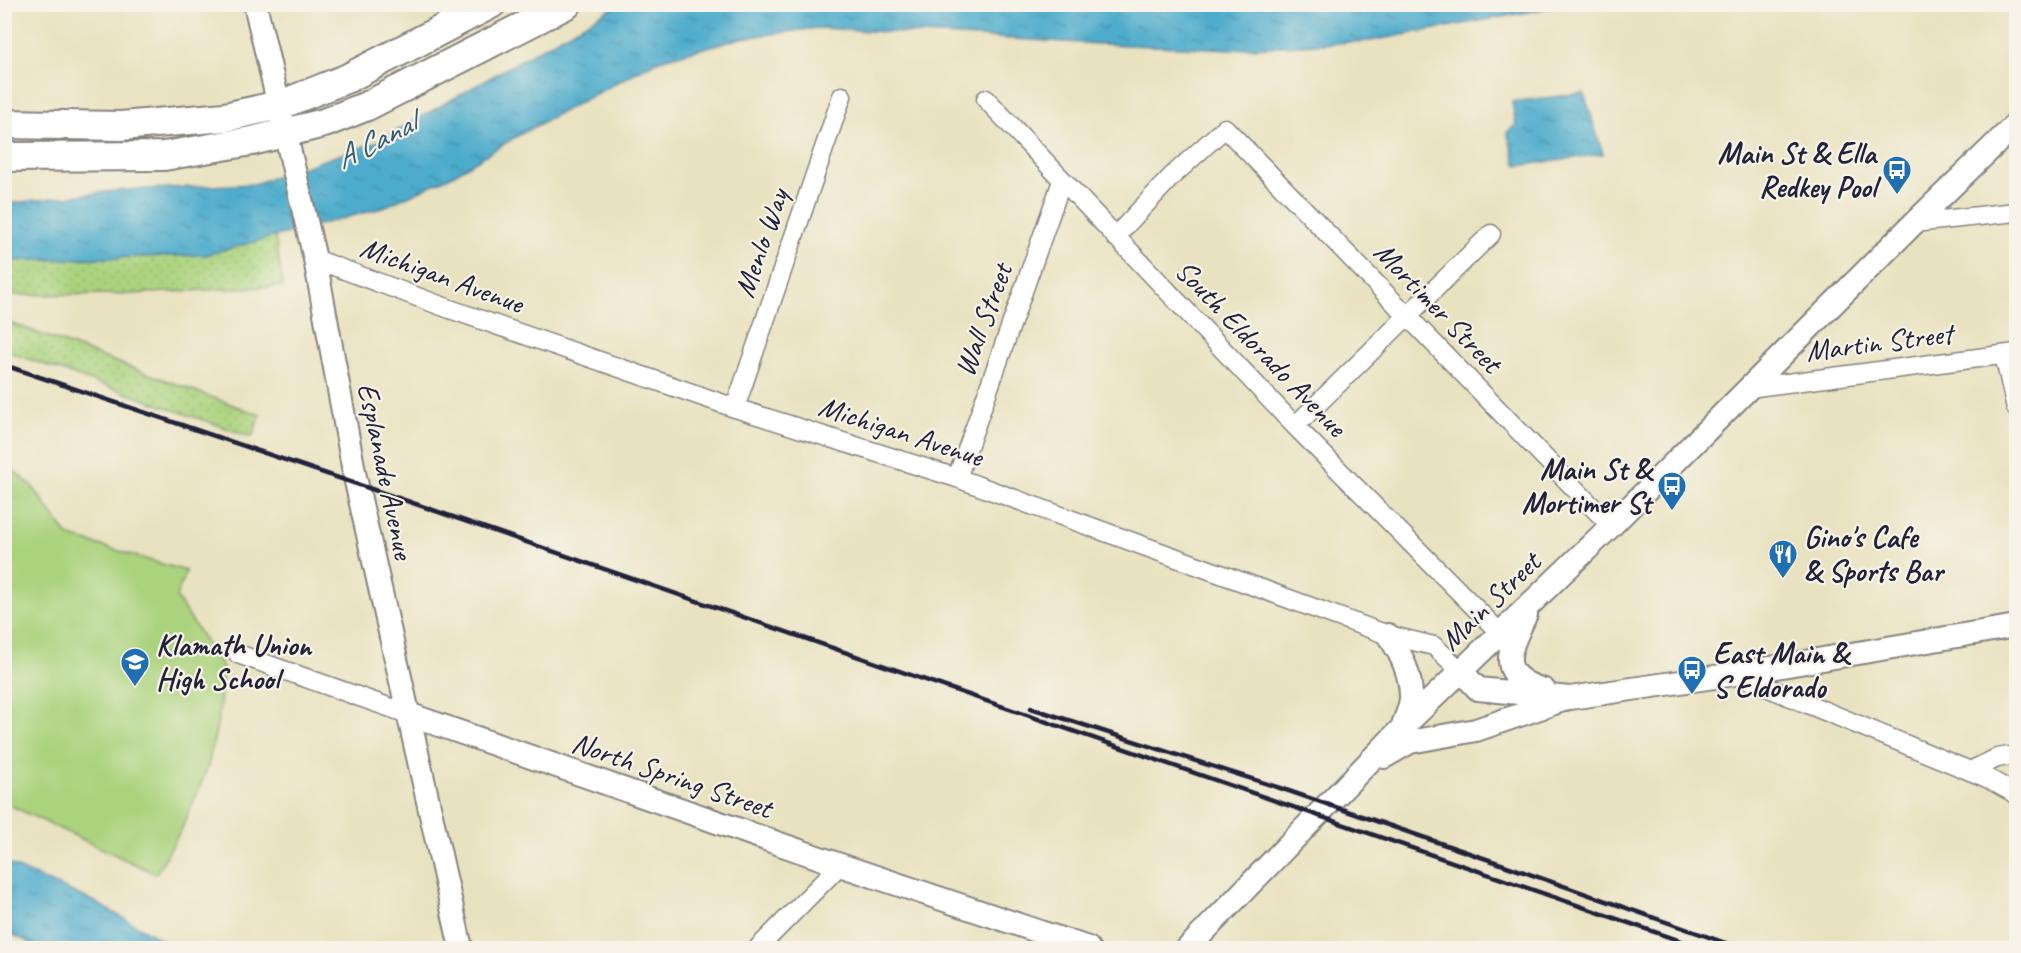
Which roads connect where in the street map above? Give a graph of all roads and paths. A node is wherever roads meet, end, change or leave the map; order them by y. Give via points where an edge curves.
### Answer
1 (255, 4) edge
2 (491, 4) edge
3 (567, 4) edge
4 (842, 96) dead end
5 (986, 99) dead end
6 (280, 105) junction
7 (4, 124) edge
8 (2016, 124) edge
9 (286, 133) junction
10 (4, 157) edge
11 (1062, 181) junction
12 (2016, 212) edge
13 (1914, 223) junction
14 (1491, 234) dead end
15 (1115, 237) junction
16 (315, 259) junction
17 (1408, 317) junction
18 (2010, 354) edge
19 (1749, 388) junction
20 (735, 408) junction
21 (2016, 408) edge
22 (1295, 426) junction
23 (957, 478) junction
24 (1611, 526) junction
25 (1530, 604) junction
26 (2016, 626) edge
27 (1500, 633) junction
28 (1388, 635) junction
29 (238, 654) dead end
30 (1461, 671) junction
31 (1735, 674) junction
32 (1570, 698) junction
33 (408, 714) junction
34 (1402, 728) junction
35 (2016, 755) edge
36 (1361, 769) junction
37 (1970, 771) junction
38 (2016, 794) edge
39 (840, 865) junction
40 (460, 948) edge
41 (758, 948) edge
42 (1088, 948) edge
43 (1188, 948) edge

1 - 6 street, Esplanade Avenue
2 - 6 main road via 348,78
3 - 9 main road via 367,106
4 - 20 street, Menlo Way
5 - 11 street, South Eldorado Avenue
6 - 7 main road via 225,117 121,126
6 - 9 street, Esplanade Avenue
8 - 13 street, Main Street
9 - 10 main road via 164,156
9 - 16 street, Esplanade Avenue
11 - 15 street, South Eldorado Avenue
11 - 23 street, Wall Street
12 - 13 street
13 - 19 street, Main Street
14 - 17 street
15 - 17 street, Mortimer Street via 1172,176 1225,128
15 - 22 street, South Eldorado Avenue
16 - 20 street, Michigan Avenue
16 - 33 street, Esplanade Avenue via 356,477
17 - 22 street
17 - 24 street, Mortimer Street
18 - 19 street, Martin Street
18 - 21 street
19 - 24 street, Main Street
20 - 23 street, Michigan Avenue
22 - 27 street, South Eldorado Avenue
23 - 28 street, Michigan Avenue
24 - 25 street, Main Street
25 - 27 street, Main Street
25 - 32 street via 1509,651 1510,665 1532,686
26 - 31 street
27 - 30 street, Main Street
28 - 30 street, Michigan Avenue via 1434,646
28 - 34 street via 1408,672 1412,699
29 - 33 street, North Spring Street
30 - 32 street via 1478,689
30 - 34 street, Main Street
31 - 32 street
31 - 37 street
32 - 36 street via 1476,730 1410,742
33 - 39 street, North Spring Street
33 - 40 street, Esplanade Avenue
34 - 36 street, Main Street
35 - 37 street via 1997,758
36 - 43 street, Main Street
37 - 38 street
39 - 41 street
39 - 42 street, North Spring Street

